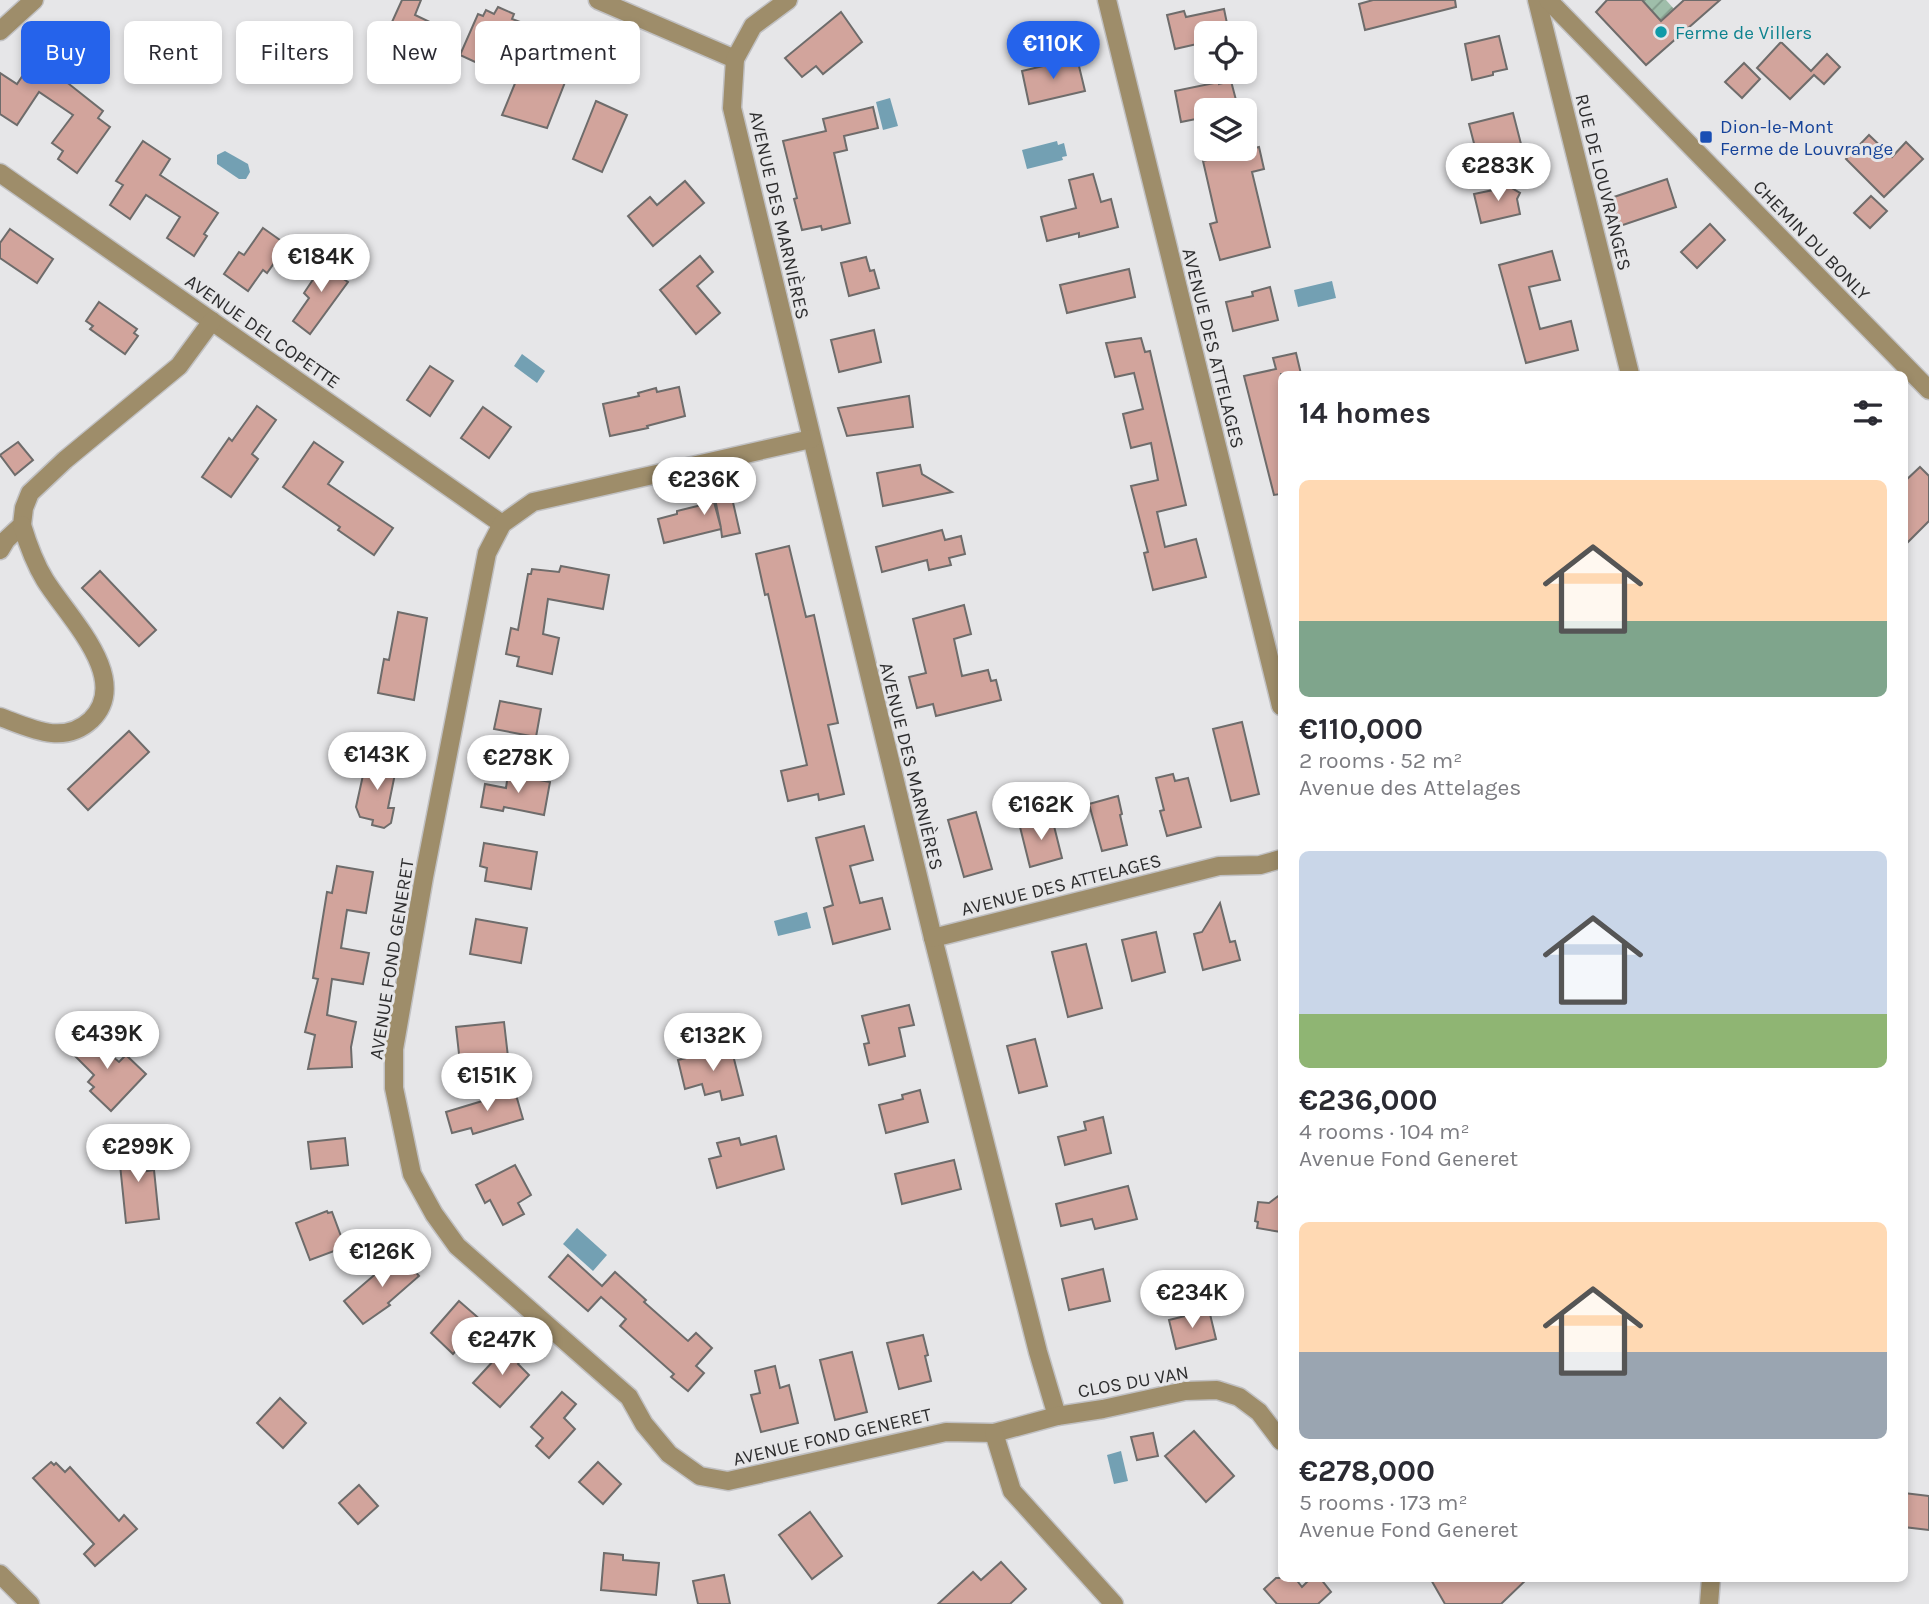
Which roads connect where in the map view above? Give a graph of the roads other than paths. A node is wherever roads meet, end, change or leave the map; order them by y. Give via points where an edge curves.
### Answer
1 (34, 0) edge
2 (598, 0) edge
3 (788, 0) edge
4 (1107, 0) edge
5 (1536, 0) edge
6 (1548, 0) edge
7 (0, 31) edge
8 (735, 59) junction
9 (0, 173) edge
10 (212, 321) junction
11 (1629, 371) edge
12 (1929, 390) edge
13 (811, 439) junction
14 (502, 524) junction
15 (22, 525) junction
16 (0, 550) edge
17 (1278, 694) edge
18 (0, 717) edge
19 (1278, 860) edge
20 (933, 938) junction
21 (1057, 1416) junction
22 (994, 1433) junction
23 (1278, 1437) edge
24 (0, 1574) edge
25 (1711, 1582) edge
26 (30, 1604) edge
27 (1114, 1604) edge
28 (1709, 1604) edge

1 - 7 street
2 - 8 street
3 - 8 street via 753,26
4 - 17 street, AVENUE DES ATTELAGES
5 - 11 street, RUE DE LOUVRANGES
6 - 12 street, CHEMIN DU BONLY
8 - 13 street, AVENUE DES MARNIÈRES via 733,108
9 - 10 street, AVENUE DEL COPETTE
10 - 14 street, AVENUE DEL COPETTE
10 - 15 street via 178,366 30,493
13 - 14 street, AVENUE FOND GENERET via 533,502
13 - 20 street, AVENUE DES MARNIÈRES
14 - 22 street, AVENUE FOND GENERET via 487,553 394,1049 394,1088 412,1174 457,1246 629,1396 643,1424 669,1454 700,1476 727,1481 946,1432
15 - 16 street
15 - 18 street via 36,564 100,663 106,680 104,695 91,719 69,732 46,733
19 - 20 street, AVENUE DES ATTELAGES via 1219,866
20 - 21 street, AVENUE DES MARNIÈRES
21 - 22 street
21 - 23 street, CLOS DU VAN via 1185,1391 1217,1390 1259,1412
22 - 27 street via 1012,1491
24 - 26 street
25 - 28 street

